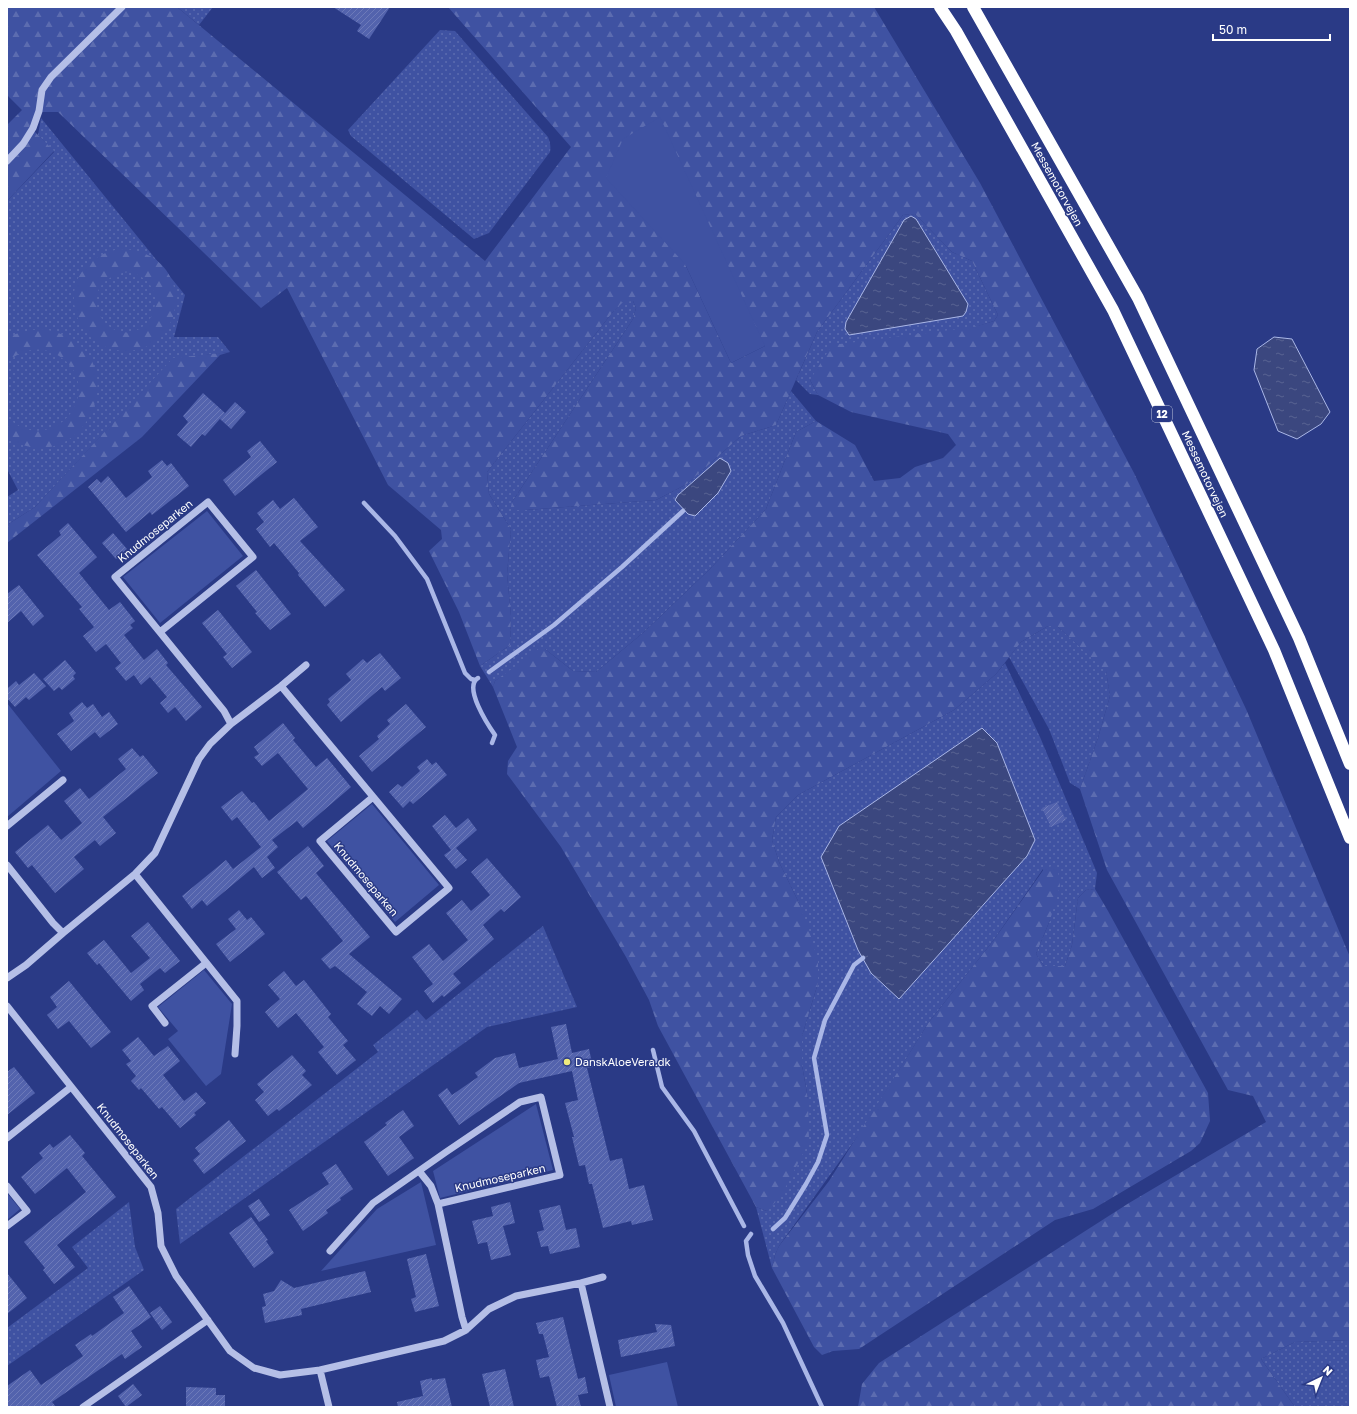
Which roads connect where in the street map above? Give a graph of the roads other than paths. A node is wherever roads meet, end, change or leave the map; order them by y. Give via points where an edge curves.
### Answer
1 (122, 7) edge
2 (940, 7) edge
3 (973, 7) edge
4 (7, 161) edge
5 (160, 632) junction
6 (306, 665) dead end
7 (280, 686) junction
8 (231, 724) junction
9 (1350, 764) edge
10 (63, 780) dead end
11 (373, 797) junction
12 (7, 826) edge
13 (1350, 838) edge
14 (7, 865) edge
15 (135, 874) junction
16 (63, 933) junction
17 (206, 963) junction
18 (7, 978) edge
19 (7, 1006) edge
20 (165, 1023) dead end
21 (235, 1054) dead end
22 (71, 1087) junction
23 (7, 1138) edge
24 (419, 1171) junction
25 (7, 1186) edge
26 (438, 1204) junction
27 (7, 1226) edge
28 (330, 1251) dead end
29 (603, 1277) dead end
30 (581, 1283) junction
31 (208, 1320) junction
32 (466, 1330) junction
33 (320, 1370) junction
34 (84, 1407) edge
35 (329, 1407) edge
36 (610, 1407) edge

1 - 4 street via 51,77 42,90 33,128 23,144
2 - 13 highway, Messemotorvejen / 12 via 1113,310 1274,650
3 - 9 highway, Messemotorvejen / 12 via 1138,298 1299,638
5 - 5 street, Knudmoseparken via 115,576 208,502 253,557
5 - 8 street, Knudmoseparken via 224,711
6 - 7 street
7 - 8 street
7 - 11 street, Knudmoseparken
8 - 15 street via 210,744 199,759 155,853
10 - 12 street
11 - 11 street, Knudmoseparken via 449,888 396,932 320,841
14 - 16 street
15 - 16 street
15 - 17 street
16 - 18 street
17 - 20 street via 152,1006
17 - 21 street via 237,1001
19 - 22 street, Knudmoseparken
22 - 23 street
22 - 31 street, Knudmoseparken via 152,1187 162,1246 176,1276
24 - 26 street via 431,1186
24 - 26 street, Knudmoseparken via 520,1102 542,1097 560,1175
24 - 28 street, Knudmoseparken via 373,1204
25 - 27 street via 27,1211
26 - 32 street
29 - 30 street, Knudmoseparken
30 - 32 street, Knudmoseparken via 516,1296 489,1309
30 - 36 street
31 - 33 street, Knudmoseparken via 230,1351 254,1368 280,1375
31 - 34 street
32 - 33 street, Knudmoseparken via 444,1341
33 - 35 street

